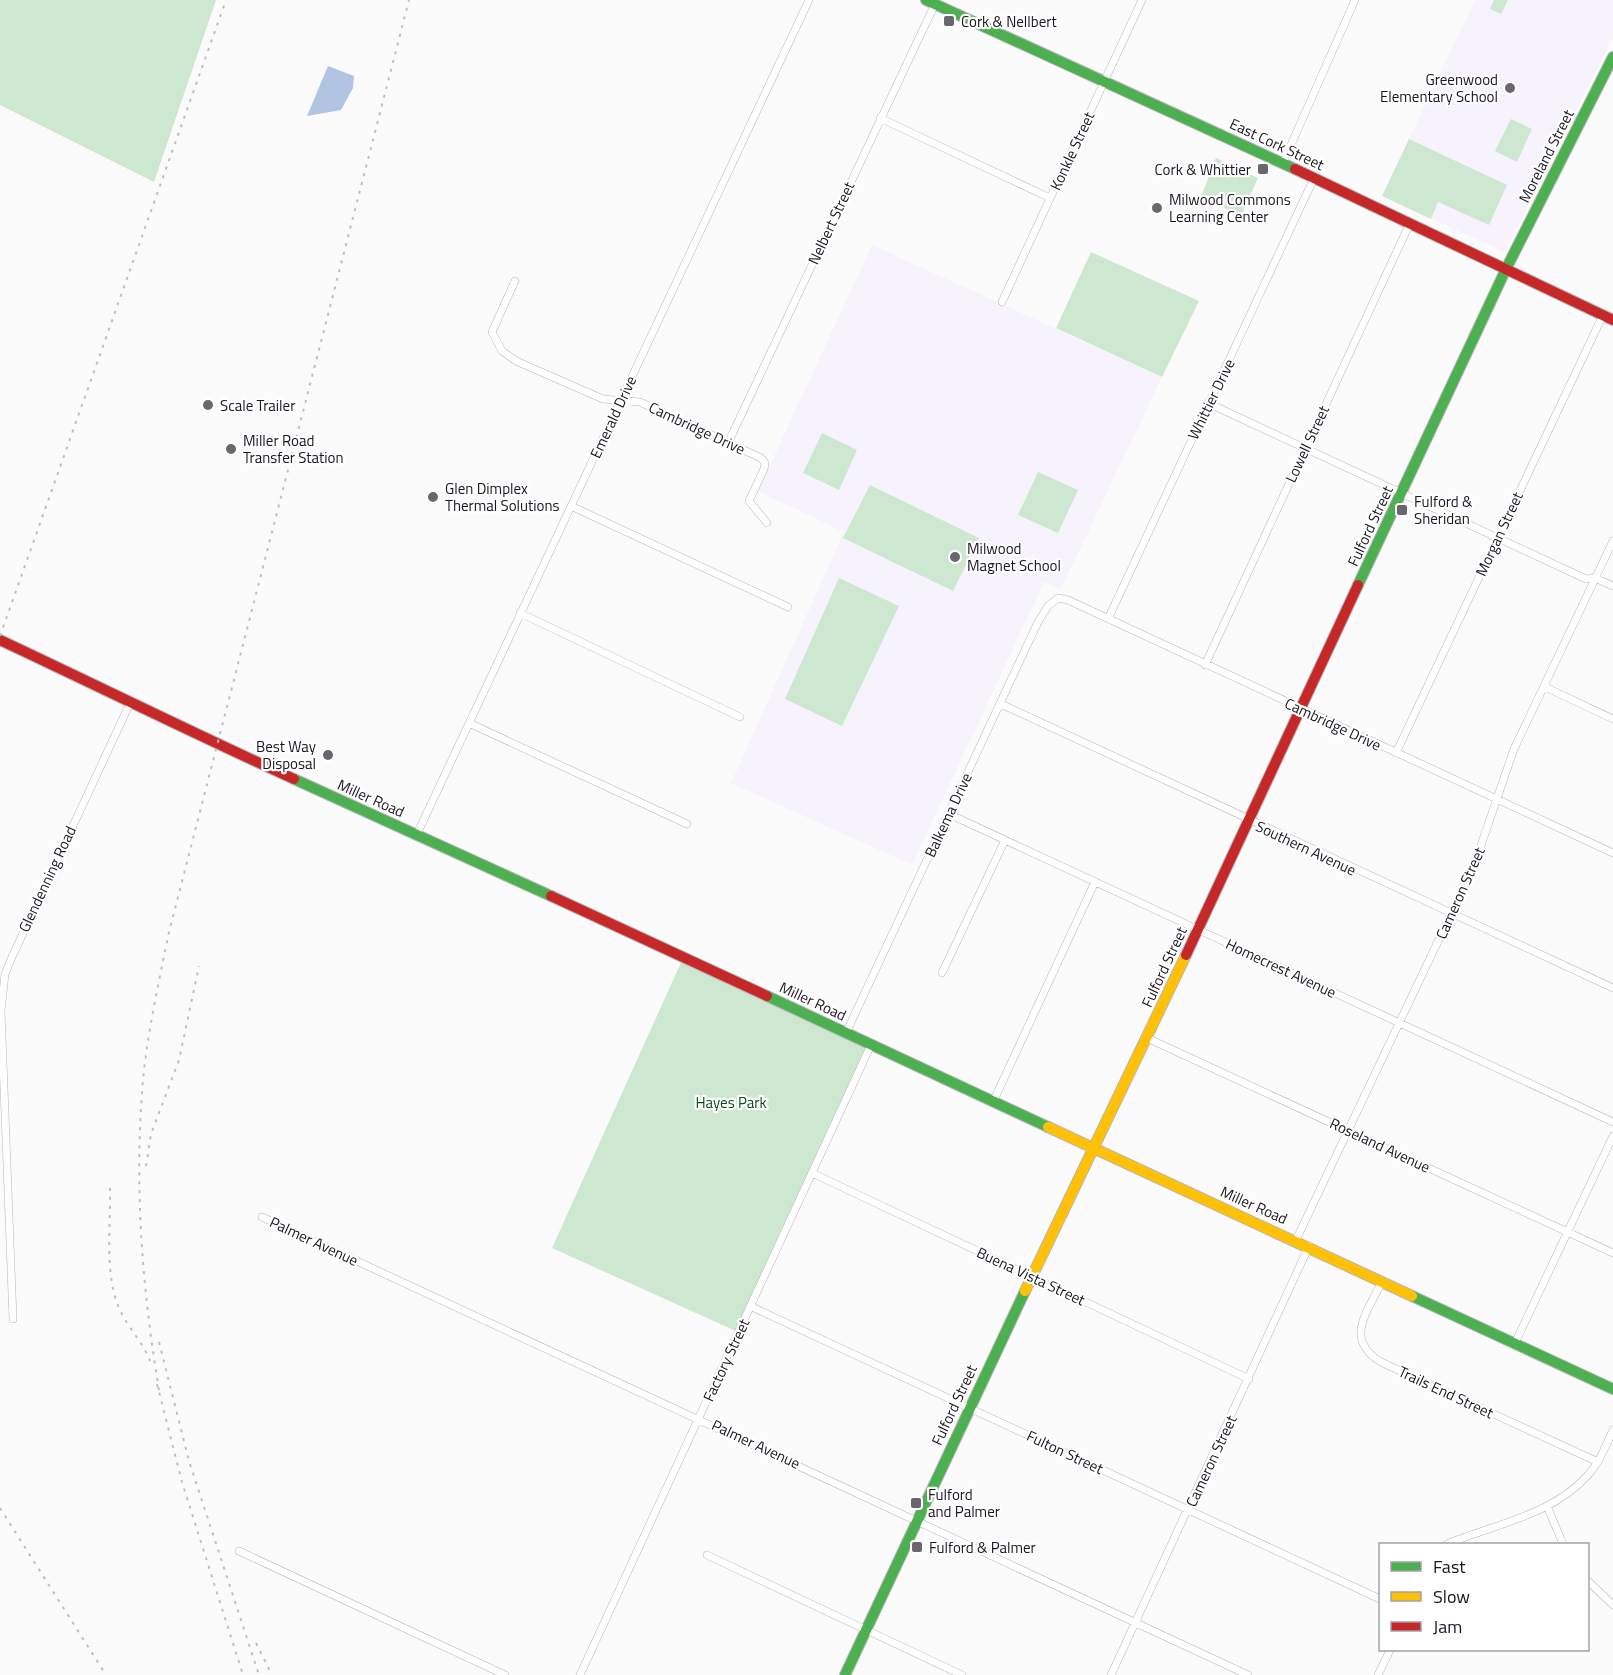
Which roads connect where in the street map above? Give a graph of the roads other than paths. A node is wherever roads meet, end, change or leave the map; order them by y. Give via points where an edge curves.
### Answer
1 (809, 0) edge
2 (1142, 0) edge
3 (1355, 0) edge
4 (931, 2) edge
5 (1613, 57) edge
6 (1105, 81) junction
7 (880, 118) junction
8 (1283, 163) junction
9 (1314, 178) junction
10 (1050, 198) junction
11 (1410, 223) junction
12 (1506, 269) junction
13 (515, 281) dead end
14 (1002, 302) dead end
15 (1608, 317) edge
16 (621, 401) junction
17 (1208, 403) junction
18 (728, 443) junction
19 (1305, 448) junction
20 (1402, 493) junction
21 (571, 506) junction
22 (766, 523) dead end
23 (1498, 538) junction
24 (1613, 541) edge
25 (1595, 578) junction
26 (1613, 586) edge
27 (1053, 600) joint
28 (789, 607) dead end
29 (520, 614) junction
30 (1108, 619) junction
31 (0, 640) edge
32 (1205, 665) junction
33 (1545, 687) junction
34 (131, 701) junction
35 (1001, 704) junction
36 (1300, 710) junction
37 (740, 717) dead end
38 (1613, 719) edge
39 (469, 723) junction
40 (1396, 753) junction
41 (1497, 800) junction
42 (949, 814) junction
43 (1248, 821) junction
44 (687, 824) dead end
45 (417, 834) junction
46 (1005, 840) junction
47 (1613, 853) edge
48 (1095, 882) junction
49 (1451, 914) junction
50 (1198, 929) junction
51 (942, 973) dead end
52 (1613, 988) edge
53 (1400, 1023) junction
54 (846, 1033) junction
55 (1147, 1038) junction
56 (871, 1045) junction
57 (993, 1102) junction
58 (1613, 1122) edge
59 (1349, 1131) junction
60 (1613, 1136) edge
61 (1093, 1148) junction
62 (812, 1173) junction
63 (262, 1217) dead end
64 (1568, 1232) junction
65 (1296, 1240) junction
66 (1309, 1246) junction
67 (1613, 1253) edge
68 (1032, 1276) junction
69 (1382, 1281) junction
70 (750, 1306) junction
71 (13, 1319) dead end
72 (1515, 1343) junction
73 (1249, 1379) junction
74 (1613, 1389) edge
75 (969, 1407) junction
76 (699, 1419) junction
77 (1613, 1430) edge
78 (1598, 1462) junction
79 (1547, 1506) junction
80 (1188, 1509) junction
81 (918, 1520) junction
82 (1452, 1543) edge
83 (1562, 1543) edge
84 (239, 1551) dead end
85 (707, 1556) dead end
86 (1591, 1590) edge
87 (1379, 1599) edge
88 (1613, 1605) edge
89 (1136, 1623) junction
90 (867, 1630) junction
91 (1390, 1651) edge
92 (505, 1675) edge
93 (580, 1675) edge
94 (845, 1675) edge
95 (962, 1675) edge
96 (1111, 1675) edge
97 (1248, 1675) edge
98 (1378, 1675) edge

1 - 16 street, Emerald Drive
2 - 6 street, Konkle Street
3 - 8 street
4 - 6 street, East Cork Street
4 - 7 street, Nelbert Street
5 - 12 street, Moreland Street
6 - 8 street, East Cork Street
6 - 10 street, Konkle Street
7 - 10 street
7 - 18 street, Nelbert Street
8 - 9 street, East Cork Street
9 - 11 street, East Cork Street
9 - 17 street, Whittier Drive
10 - 14 street, Konkle Street
11 - 12 street, East Cork Street
11 - 19 street, Lowell Street
12 - 15 street, East Cork Street
12 - 20 street, Fulford Street
13 - 16 street, Cambridge Drive via 494,326 493,336 498,345 516,361 603,399
15 - 23 street, Morgan Street
16 - 18 street, Cambridge Drive via 640,402
16 - 21 street, Emerald Drive
17 - 19 street
17 - 30 street, Whittier Drive
18 - 22 street, Cambridge Drive via 764,461 749,501
19 - 20 street
19 - 32 street, Lowell Street
20 - 23 street
20 - 36 street, Fulford Street
21 - 28 street
21 - 29 street, Emerald Drive
23 - 25 street via 1586,579
23 - 40 street, Morgan Street
24 - 25 street, Cameron Street
25 - 26 street
25 - 33 street, Cameron Street
27 - 30 street, Cambridge Drive via 1068,600
27 - 35 street, Balkema Drive via 1038,622
29 - 37 street
29 - 39 street, Emerald Drive
30 - 32 street, Cambridge Drive
31 - 34 street, Miller Road
32 - 36 street, Cambridge Drive
33 - 38 street
33 - 41 street, Cameron Street via 1514,749
34 - 45 street, Miller Road via 199,736
34 - 71 street, Glendenning Road via 5,974 2,1011
35 - 42 street, Balkema Drive
35 - 43 street, Southern Avenue
36 - 40 street, Cambridge Drive
36 - 43 street, Fulford Street
39 - 44 street
39 - 45 street, Emerald Drive
40 - 41 street, Cambridge Drive
41 - 47 street, Cambridge Drive
41 - 49 street, Cameron Street
42 - 46 street, Homecrest Avenue
42 - 54 street, Balkema Drive
43 - 49 street, Southern Avenue
43 - 50 street, Fulford Street
45 - 54 street, Miller Road
46 - 48 street, Homecrest Avenue
46 - 51 street
48 - 50 street, Homecrest Avenue
48 - 57 street
49 - 52 street, Southern Avenue
49 - 53 street, Cameron Street
50 - 53 street, Homecrest Avenue
50 - 55 street, Fulford Street
53 - 58 street, Homecrest Avenue
53 - 59 street, Cameron Street
54 - 56 street, Miller Road
55 - 59 street, Roseland Avenue
55 - 61 street, Fulford Street
56 - 57 street, Miller Road
56 - 62 street, Factory Street
57 - 61 street, Miller Road
59 - 64 street, Roseland Avenue
59 - 65 street, Cameron Street
60 - 64 street
61 - 65 street, Miller Road
61 - 68 street, Fulford Street
62 - 68 street, Buena Vista Street
62 - 70 street, Factory Street
63 - 76 street, Palmer Avenue
64 - 67 street, Roseland Avenue
64 - 72 street
65 - 66 street, Miller Road
66 - 69 street, Miller Road
66 - 73 street, Cameron Street
68 - 73 street, Buena Vista Street
68 - 75 street, Fulford Street
69 - 72 street, Miller Road
69 - 78 street, Trails End Street via 1362,1326 1360,1340 1366,1352
70 - 75 street, Fulton Street
70 - 76 street, Factory Street
72 - 74 street, Miller Road
73 - 80 street, Cameron Street
75 - 80 street, Fulton Street
75 - 81 street, Fulford Street
76 - 81 street, Palmer Avenue
76 - 93 street, Factory Street
77 - 78 street
78 - 79 street via 1570,1492
79 - 82 street
79 - 83 street
80 - 87 street, Fulton Street
80 - 89 street, Cameron Street
81 - 89 street, Palmer Avenue
81 - 90 street, Fulford Street
84 - 92 street
85 - 90 street
86 - 88 street
89 - 96 street, Cameron Street
89 - 97 street, Palmer Avenue
90 - 94 street, Fulford Street
90 - 95 street
91 - 98 street

